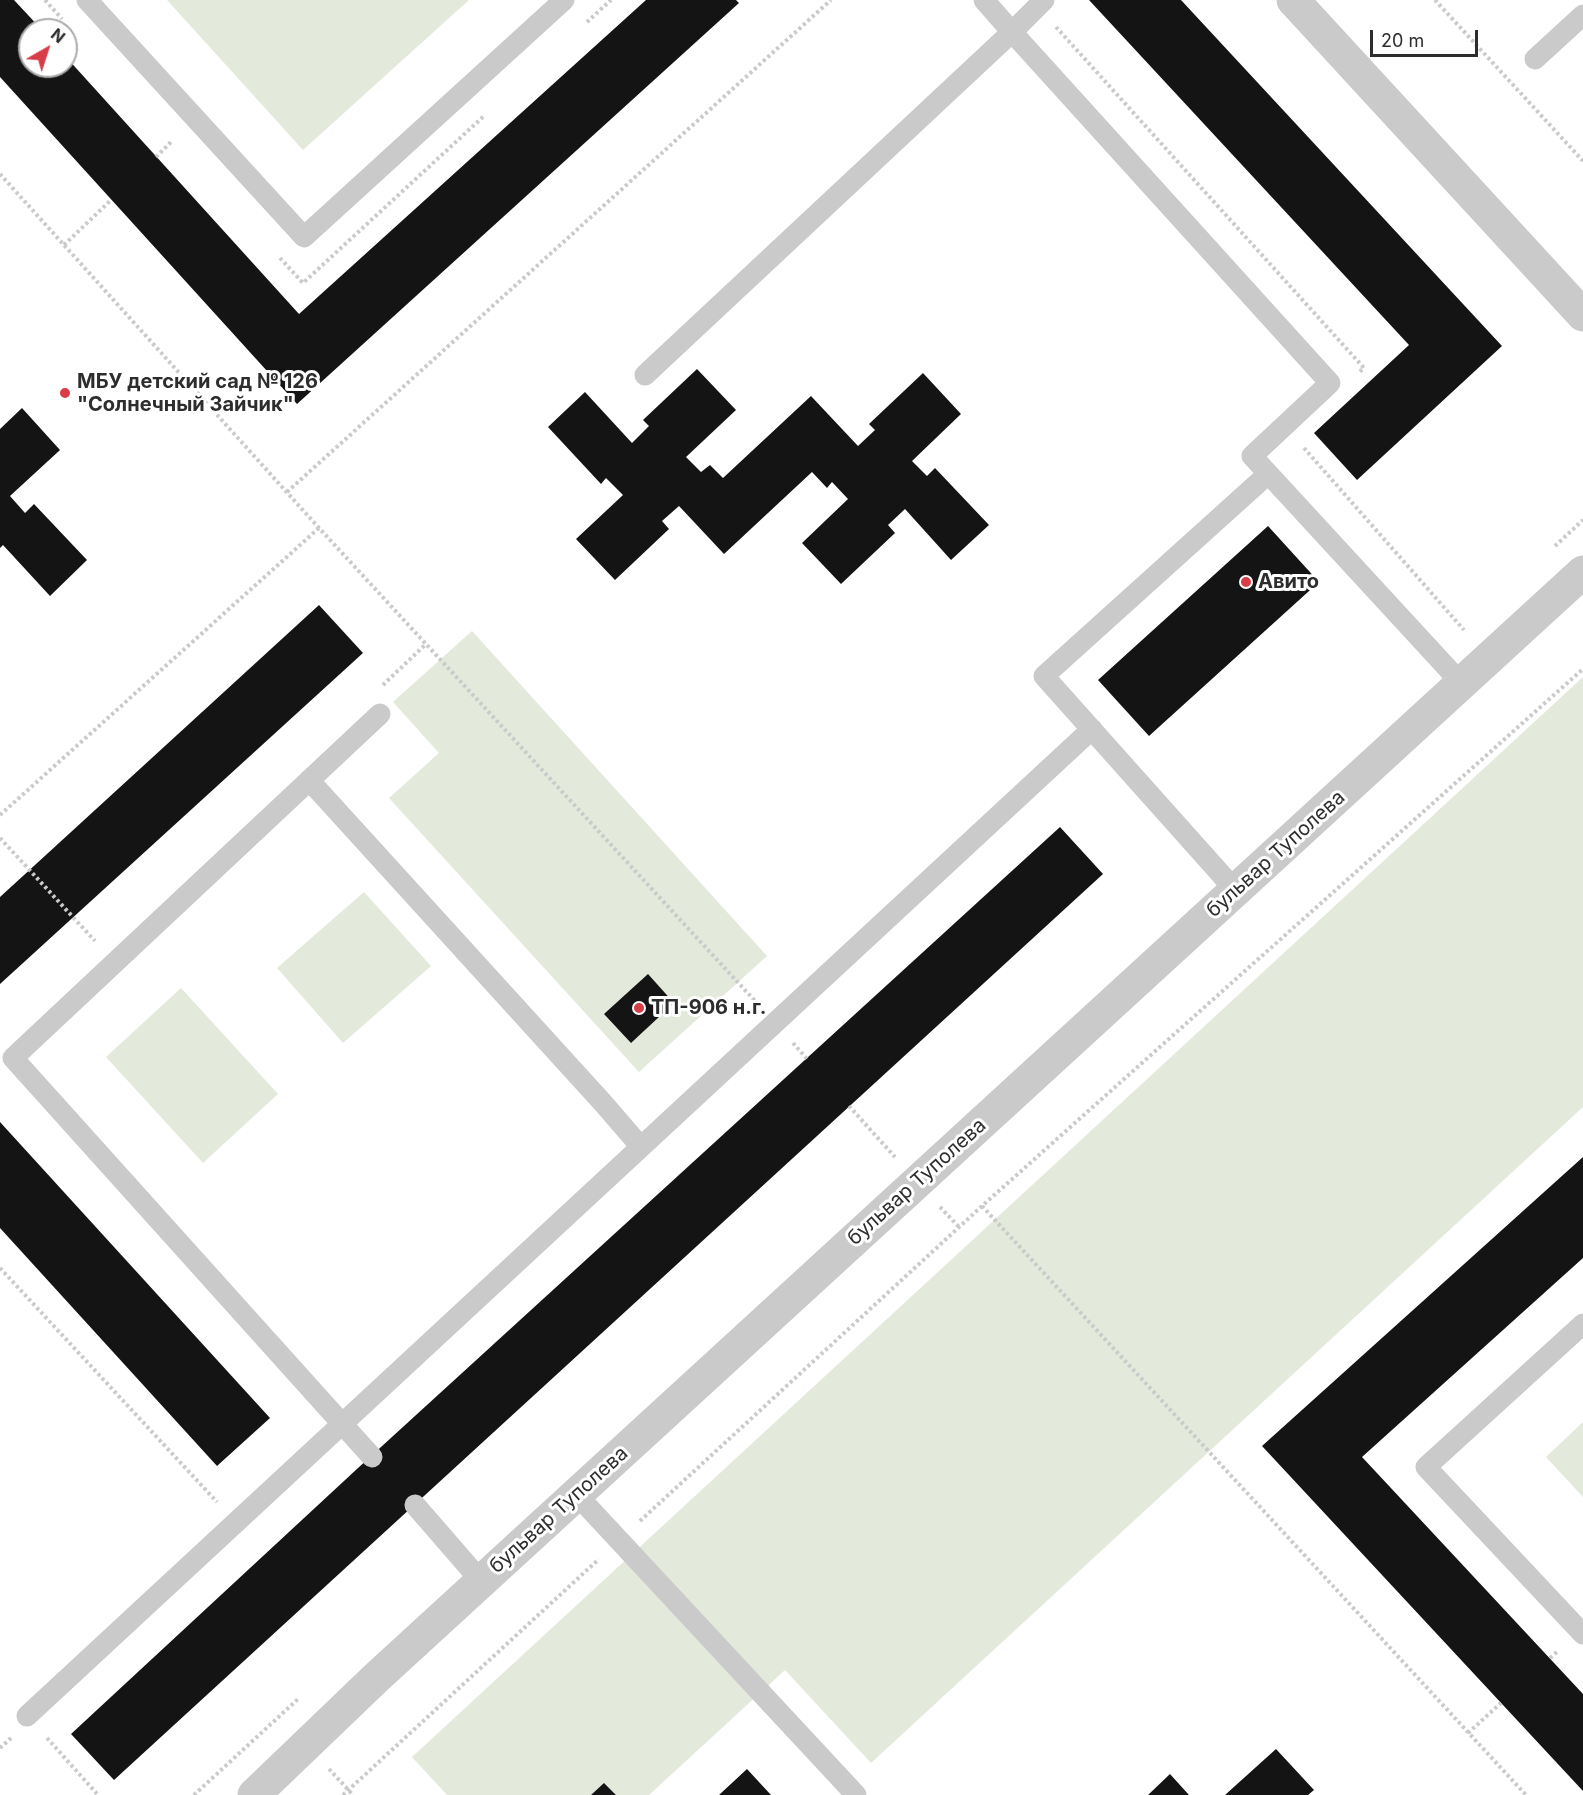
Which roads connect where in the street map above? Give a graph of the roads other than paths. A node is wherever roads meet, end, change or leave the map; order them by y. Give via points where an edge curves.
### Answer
1 (87, 0) edge
2 (564, 0) edge
3 (984, 0) edge
4 (1044, 0) edge
5 (1293, 0) edge
6 (1583, 15) edge
7 (1012, 32) junction
8 (1535, 59) dead end
9 (1583, 315) edge
10 (645, 375) dead end
11 (1268, 474) junction
12 (1583, 572) edge
13 (1462, 684) junction
14 (380, 714) dead end
15 (1092, 729) junction
16 (309, 780) junction
17 (1236, 891) junction
18 (641, 1147) junction
19 (1583, 1324) edge
20 (341, 1425) junction
21 (372, 1457) dead end
22 (576, 1494) junction
23 (416, 1505) dead end
24 (482, 1581) junction
25 (1583, 1634) edge
26 (27, 1716) dead end
27 (254, 1795) edge
28 (856, 1795) edge

1 - 2 lane via 304,237
3 - 7 lane
4 - 7 lane
5 - 9 street
6 - 8 lane
7 - 10 lane
7 - 11 lane via 1330,383 1252,456
11 - 13 lane
11 - 15 lane via 1044,676
12 - 13 street, бульвар Туполева
13 - 17 street, бульвар Туполева
14 - 16 lane
15 - 17 lane
15 - 18 lane
16 - 18 lane
16 - 20 lane via 13,1058
17 - 22 street, бульвар Туполева
18 - 20 lane
19 - 25 lane via 1426,1467
20 - 21 lane
20 - 26 lane
22 - 24 street, бульвар Туполева
22 - 28 lane
23 - 24 lane
24 - 27 street, бульвар Туполева

